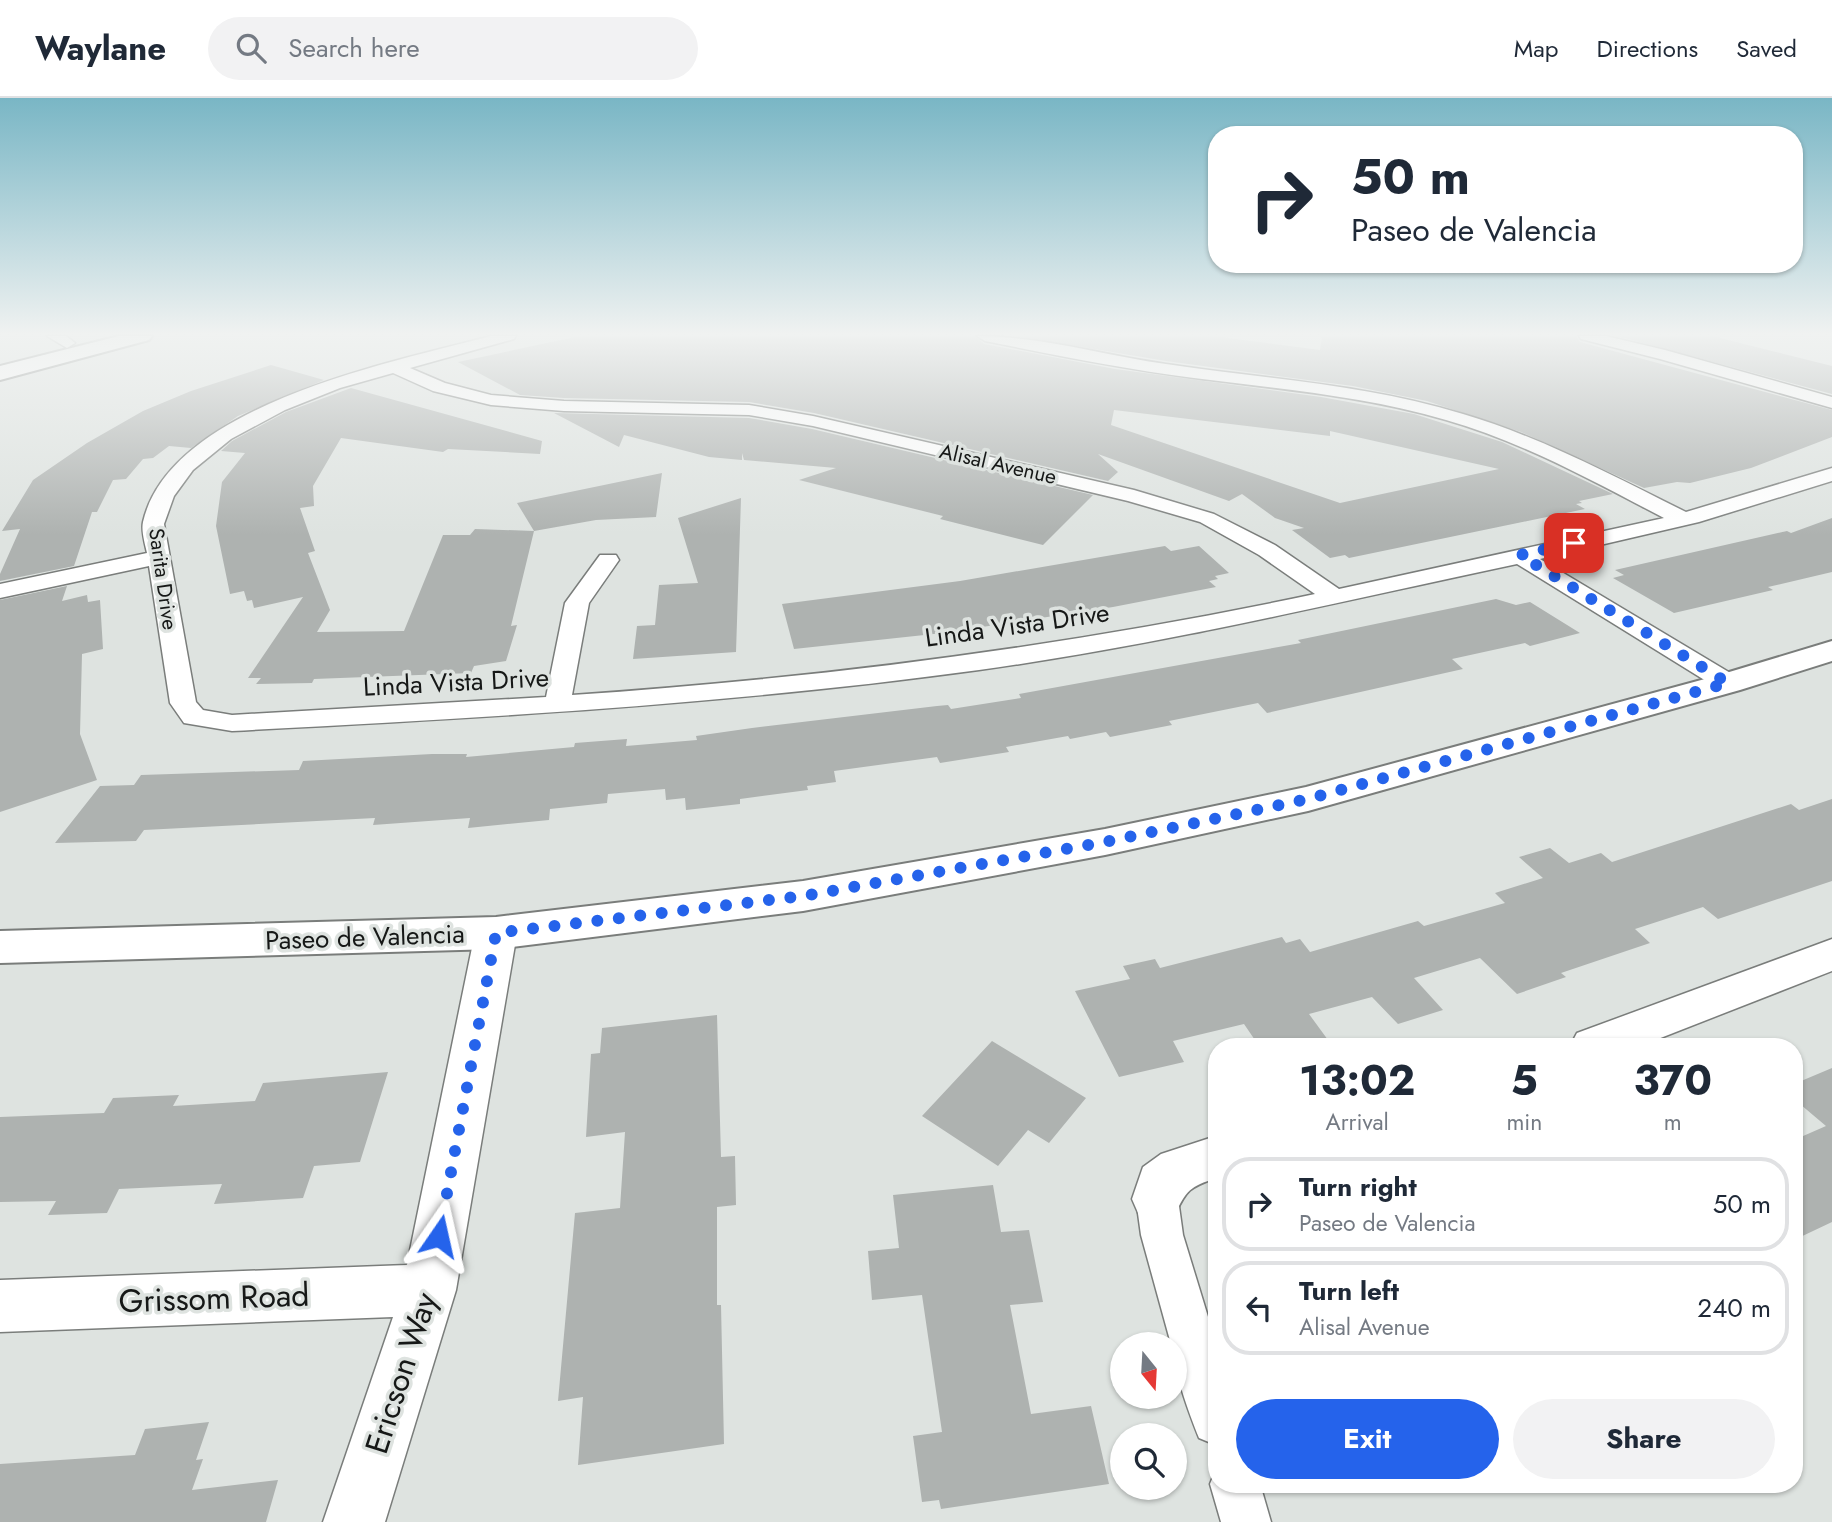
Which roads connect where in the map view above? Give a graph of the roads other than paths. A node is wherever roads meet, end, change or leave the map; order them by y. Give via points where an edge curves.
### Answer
1 (287, 402) edge
2 (521, 402) edge
3 (1398, 402) edge
4 (1832, 474) edge
5 (1683, 519) junction
6 (1520, 555) junction
7 (157, 558) junction
8 (608, 560) dead end
9 (0, 591) edge
10 (1335, 597) junction
11 (1832, 651) edge
12 (1728, 683) junction
13 (557, 706) junction
14 (194, 717) joint
15 (496, 933) junction
16 (0, 947) edge
17 (1832, 954) edge
18 (1614, 1038) edge
19 (1208, 1160) edge
20 (1157, 1199) joint
21 (429, 1290) junction
22 (0, 1306) edge
23 (1208, 1393) edge
24 (1238, 1493) edge
25 (354, 1522) edge
26 (1246, 1522) edge

1 - 7 street, Sarita Drive via 224,435 186,466 164,495 153,524
2 - 10 street, Alisal Avenue via 749,410 1134,496 1207,518 1267,550
3 - 5 street via 1512,436
4 - 5 street, Linda Vista Drive
5 - 6 street, Linda Vista Drive
6 - 10 street, Linda Vista Drive
6 - 12 street
7 - 9 street
7 - 14 street, Sarita Drive via 183,703
8 - 13 street via 577,603
10 - 13 street, Linda Vista Drive via 1164,633 980,662
11 - 12 main road, Paseo de Valencia
12 - 15 main road, Paseo de Valencia via 1308,799 1105,842 803,896
13 - 14 street, Linda Vista Drive via 232,723
15 - 16 main road, Paseo de Valencia
15 - 21 street, Ericson Way
17 - 18 street
19 - 20 street via 1179,1169 1161,1183
20 - 23 street via 1162,1235
21 - 22 street, Grissom Road
21 - 25 street, Ericson Way
24 - 26 street

